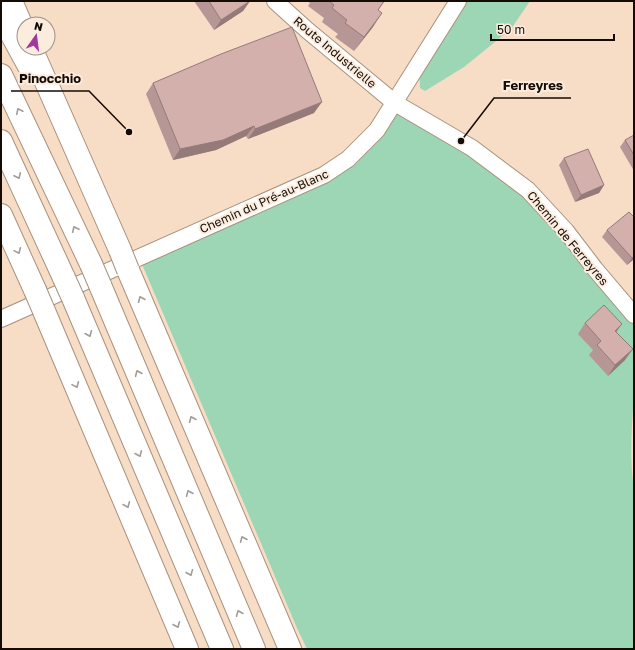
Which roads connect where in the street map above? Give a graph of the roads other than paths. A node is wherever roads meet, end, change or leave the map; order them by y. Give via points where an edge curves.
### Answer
1 (11, 1) edge
2 (275, 1) edge
3 (454, 2) edge
4 (1, 15) edge
5 (17, 16) edge
6 (34, 56) edge
7 (1, 75) edge
8 (395, 103) junction
9 (1, 141) edge
10 (79, 159) junction
11 (1, 215) edge
12 (634, 315) edge
13 (1, 319) edge
14 (187, 649) edge
15 (222, 649) edge
16 (254, 649) edge
17 (290, 649) edge

1 - 5 highway
2 - 8 street, Route Industrielle
3 - 8 street, Chemin du Pré-au-Blanc
4 - 10 highway
6 - 10 highway
16 -> 7 highway, bridge via 91,264
8 - 12 street, Chemin de Ferreyres via 472,148 528,190 566,231
8 - 13 street, Chemin du Pré-au-Blanc via 377,130 348,159 324,176
9 -> 15 highway, bridge via 73,298
17 -> 10 highway, bridge
11 -> 14 highway, bridge

